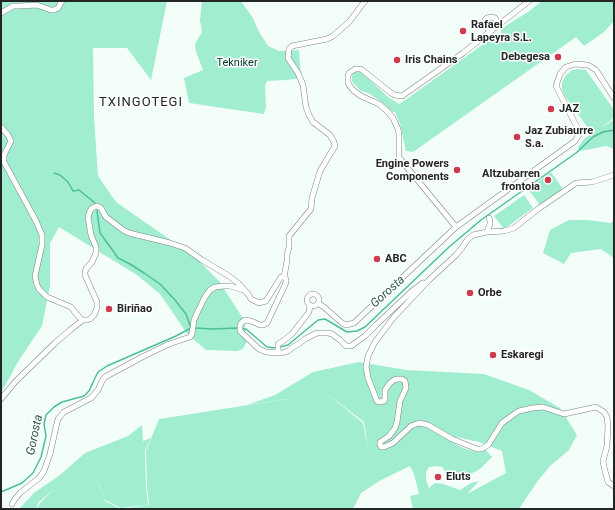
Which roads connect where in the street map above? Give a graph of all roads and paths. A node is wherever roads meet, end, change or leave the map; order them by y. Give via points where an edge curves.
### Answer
1 (42, 1) edge
2 (62, 1) edge
3 (365, 1) edge
4 (529, 1) edge
5 (37, 5) junction
6 (1, 13) edge
7 (497, 27) junction
8 (490, 32) junction
9 (614, 98) edge
10 (1, 127) edge
11 (614, 175) edge
12 (489, 218) dead end
13 (456, 227) junction
14 (487, 232) junction
15 (284, 277) junction
16 (429, 280) junction
17 (244, 290) junction
18 (318, 303) junction
19 (310, 305) junction
20 (83, 320) junction
21 (278, 350) junction
22 (1, 399) edge
23 (614, 486) edge
24 (12, 504) dead end

1 - 5 street
2 - 5 street via 54,10
3 - 15 street via 349,22 333,36 288,49 288,58 303,85 309,115 313,122 330,135 335,146 320,172 311,209 289,236 290,246
4 - 7 street
5 - 6 street via 13,6
7 - 8 street
7 - 8 street via 494,18 487,18 484,24
8 - 13 street via 402,96 391,93 362,69 355,69 349,73 348,78 349,86 354,91 390,114 399,134 399,157
9 - 13 street via 596,70 588,65 575,64 566,67 560,74 556,86 580,133 575,141
10 - 20 street via 11,141 4,155 4,162 42,235 35,276 37,285 47,297 71,307
11 - 14 street via 592,182 576,183 514,228
12 - 14 street
13 - 18 street via 354,323 342,323
14 - 16 street via 473,235
15 - 17 street via 279,279 263,302 251,299
15 - 21 street via 286,282 267,323 260,325 246,320 241,323 240,328 259,349 266,352
16 - 21 street via 412,291 351,346 346,346 332,334 317,333 305,338 288,351 282,353
16 - 23 street via 394,318 375,342 368,356 368,378 377,401 384,401 386,390 394,380 405,381 406,388 400,401 395,428 380,442 381,446 394,443 411,426 419,423 481,449 488,445 502,423 520,411 543,407 564,414 596,407 607,417 607,446 603,461 608,482
17 - 20 street via 229,276 185,248 123,230 97,206 92,208 88,217 96,253 85,275 98,308 90,319
17 - 24 street via 230,286 210,290 194,320 190,337 163,347 105,377 92,398 64,412 58,419 44,471
18 - 19 street
18 - 19 street via 318,296 310,294 306,300
19 - 21 street via 309,312 292,334 278,344
20 - 22 street via 55,343

